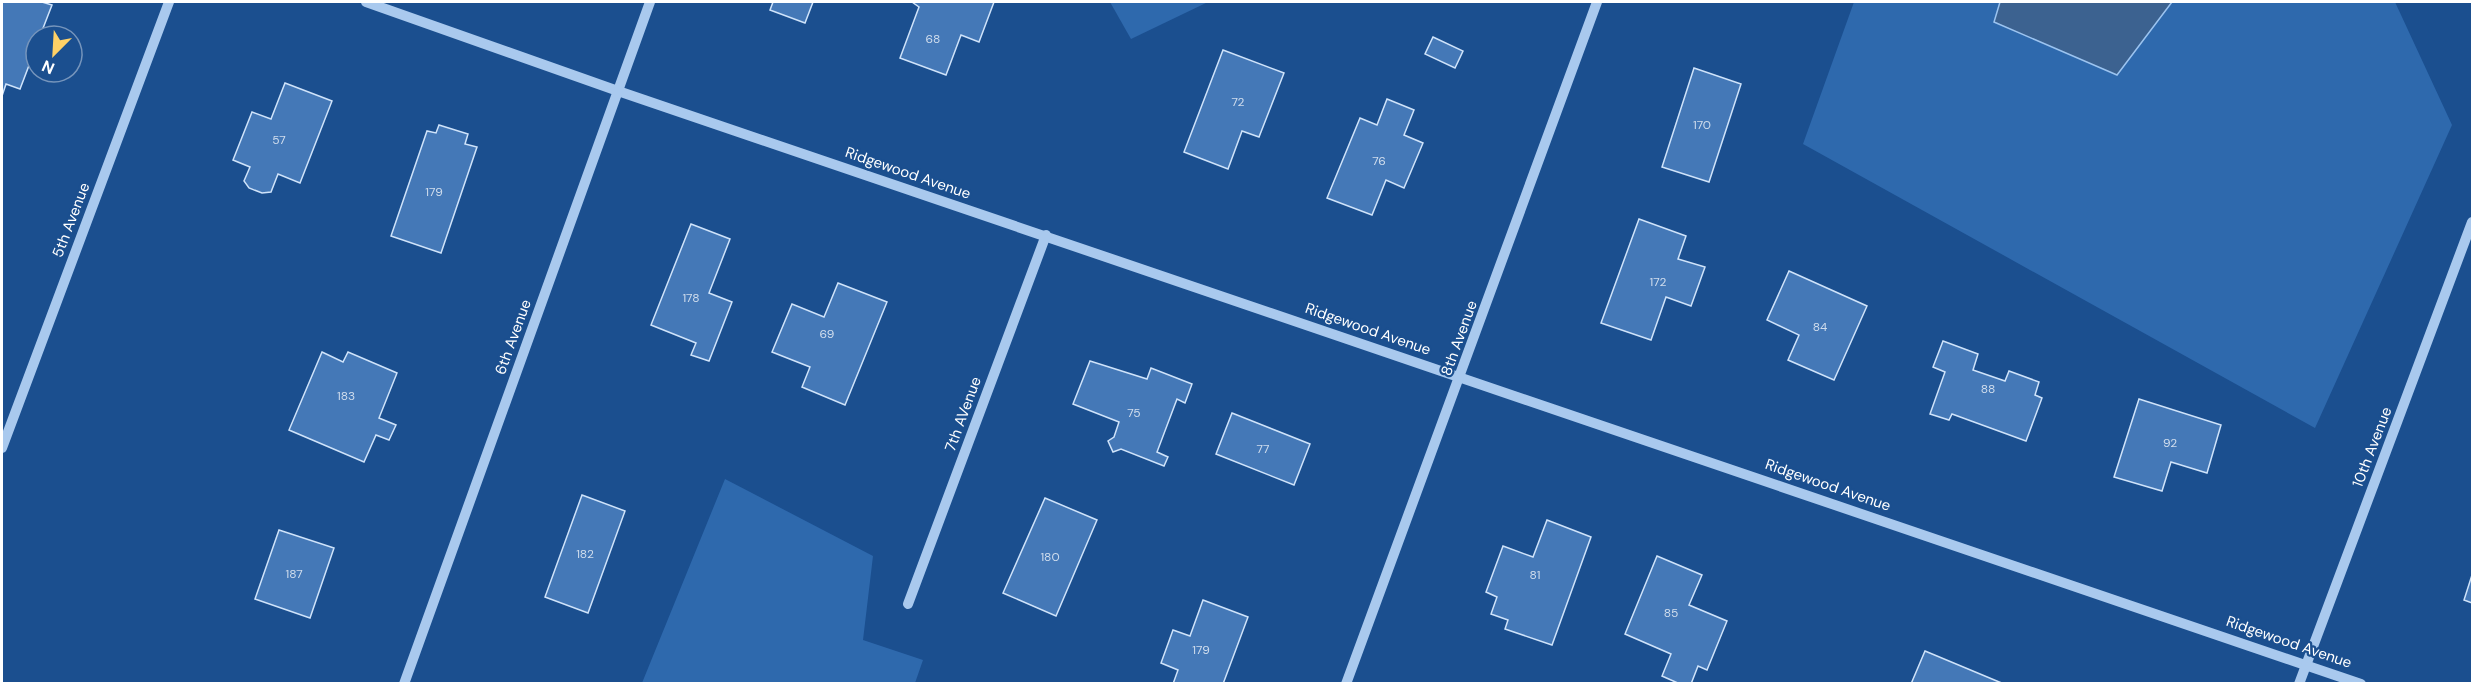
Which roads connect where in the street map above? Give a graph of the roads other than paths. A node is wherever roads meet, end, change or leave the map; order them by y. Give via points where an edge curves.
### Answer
1 (169, 2) edge
2 (366, 2) edge
3 (650, 2) edge
4 (1597, 2) edge
5 (618, 91) junction
6 (2472, 222) edge
7 (1046, 236) junction
8 (1461, 377) junction
9 (2, 448) edge
10 (908, 604) dead end
11 (2307, 663) junction
12 (404, 684) edge
13 (1346, 684) edge
14 (2299, 684) edge
15 (2361, 684) edge

1 - 9 street, 5th Avenue
2 - 5 street, Ridgewood Avenue
3 - 5 street, 6th Avenue
4 - 8 street, 8th Avenue
5 - 7 street, Ridgewood Avenue
5 - 12 street, 6th Avenue
6 - 11 street, 10th Avenue
7 - 8 street, Ridgewood Avenue
7 - 10 street, 7th AVenue
8 - 11 street, Ridgewood Avenue
8 - 13 street, 8th Avenue
11 - 14 street, 10th Avenue
11 - 15 street, Ridgewood Avenue

